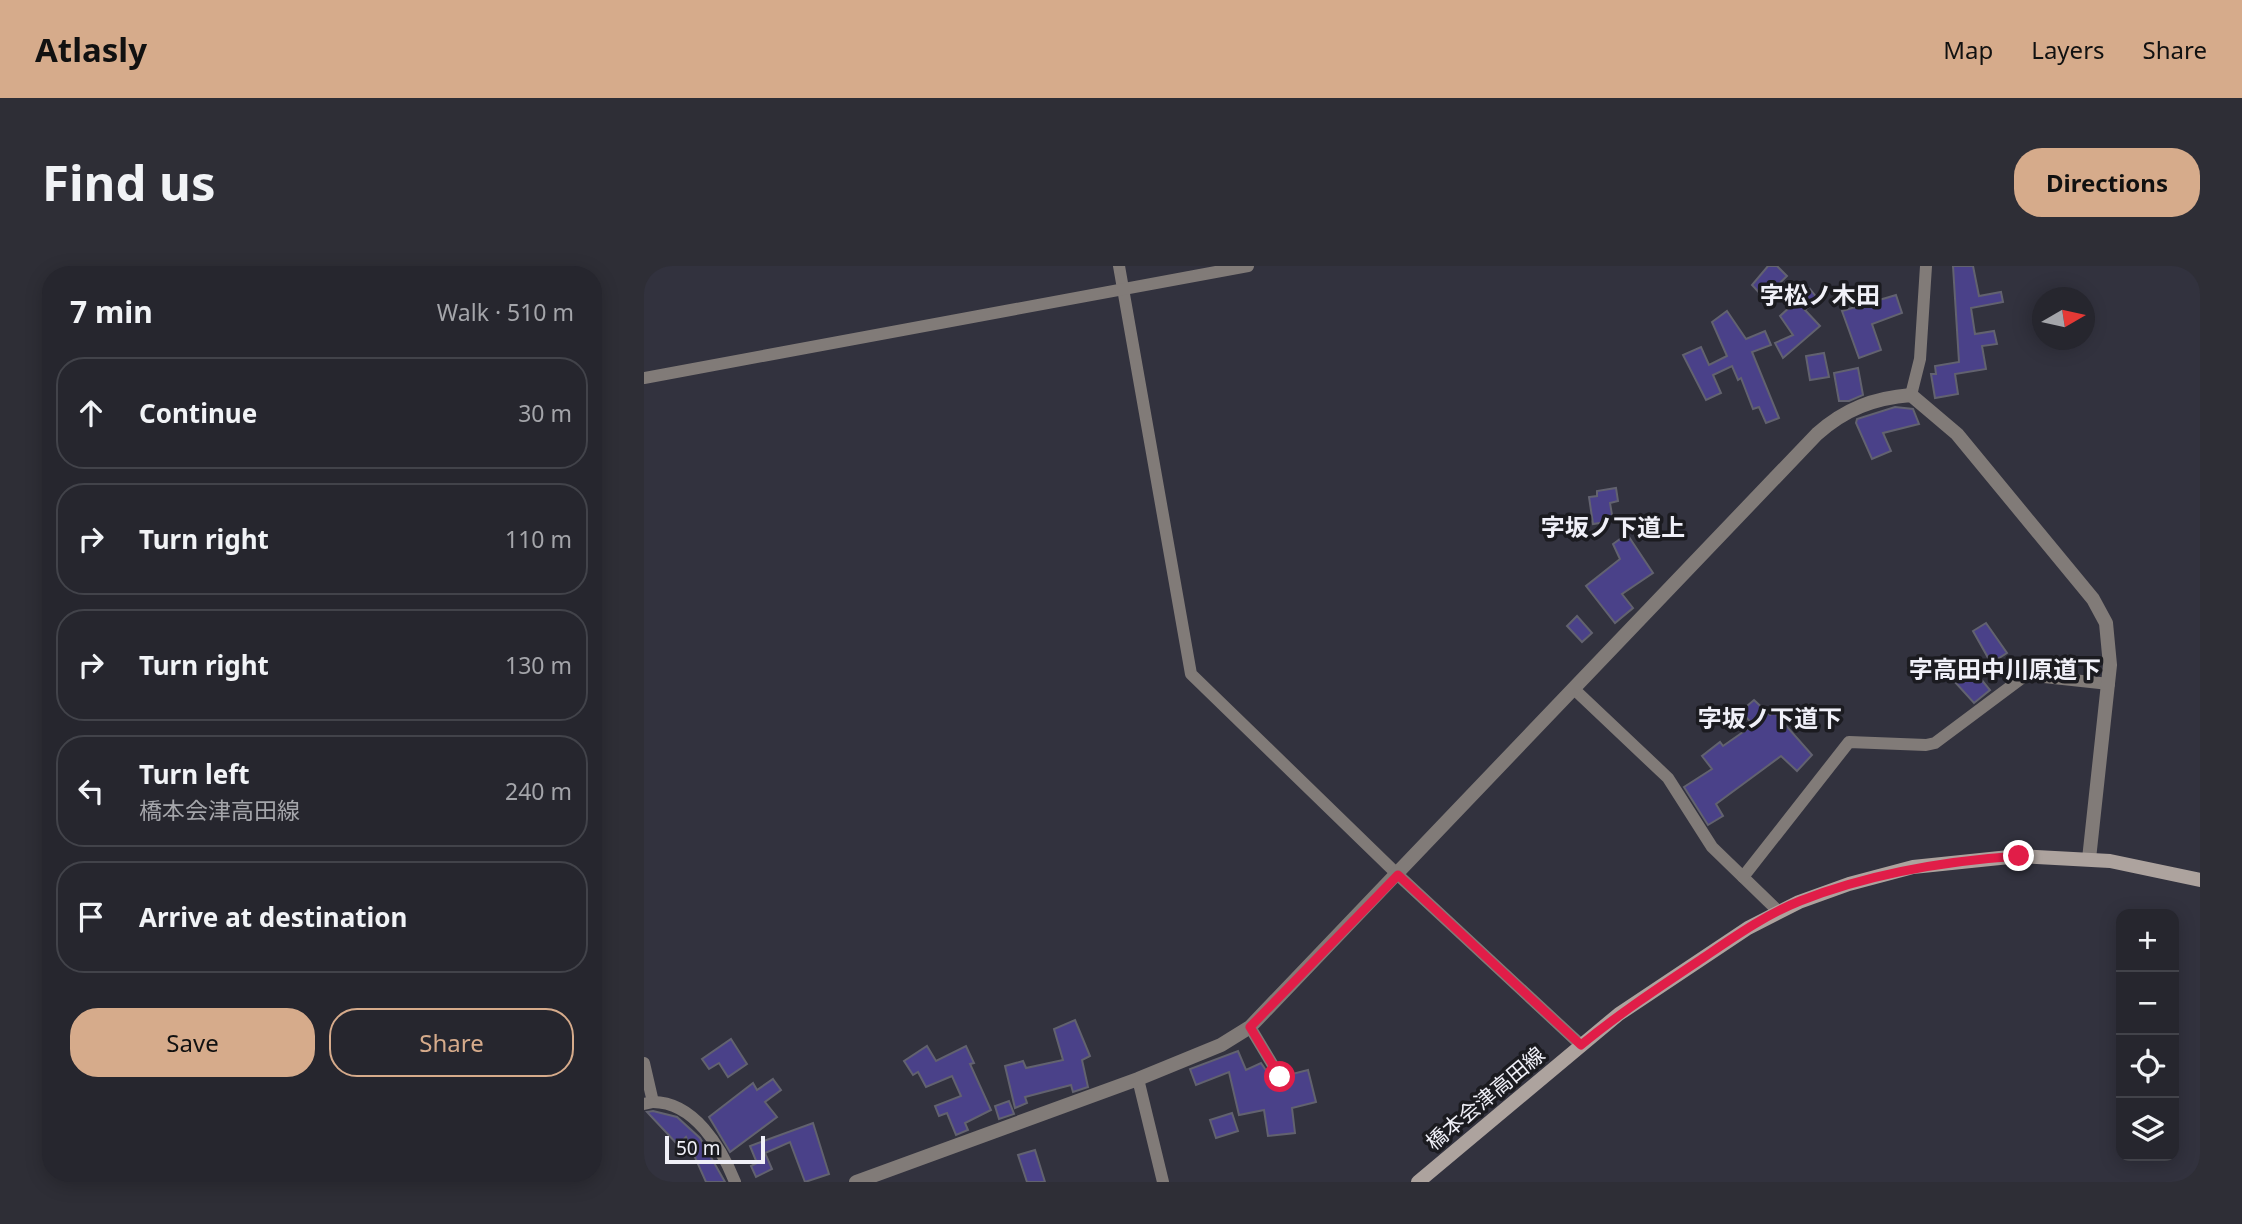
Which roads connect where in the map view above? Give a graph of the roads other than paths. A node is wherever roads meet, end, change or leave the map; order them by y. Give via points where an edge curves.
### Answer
1 (1119, 266) edge
2 (1248, 266) edge
3 (1926, 266) edge
4 (1123, 290) junction
5 (644, 378) edge
6 (1911, 395) junction
7 (2109, 684) junction
8 (1575, 690) junction
9 (2089, 859) junction
10 (1398, 875) junction
11 (1743, 877) junction
12 (2200, 880) edge
13 (1779, 911) junction
14 (1250, 1027) junction
15 (1581, 1045) junction
16 (644, 1063) edge
17 (1280, 1077) dead end
18 (1138, 1079) junction
19 (648, 1103) edge
20 (876, 1179) edge
21 (735, 1182) edge
22 (856, 1182) edge
23 (1163, 1182) edge
24 (1418, 1182) edge

1 - 4 street
2 - 4 street
3 - 6 street via 1920,359
4 - 5 street
4 - 10 street via 1191,674
6 - 7 street via 1957,435 2093,599 2106,624
6 - 8 street via 1850,409 1825,427
7 - 9 street
7 - 11 street via 2029,674 1935,743 1849,742
8 - 10 street
8 - 11 street via 1668,778 1712,847
9 - 12 main road, 橋本会津高田線
9 - 13 main road, 橋本会津高田線 via 2019,856 1913,867 1849,884
10 - 14 street
10 - 15 street
11 - 13 street
13 - 15 main road, 橋本会津高田線 via 1619,1014
14 - 17 street
14 - 18 street via 1221,1045
15 - 24 main road, 橋本会津高田線
16 - 19 street
18 - 20 street
18 - 23 street
19 - 21 street via 676,1105 695,1120
20 - 22 street

